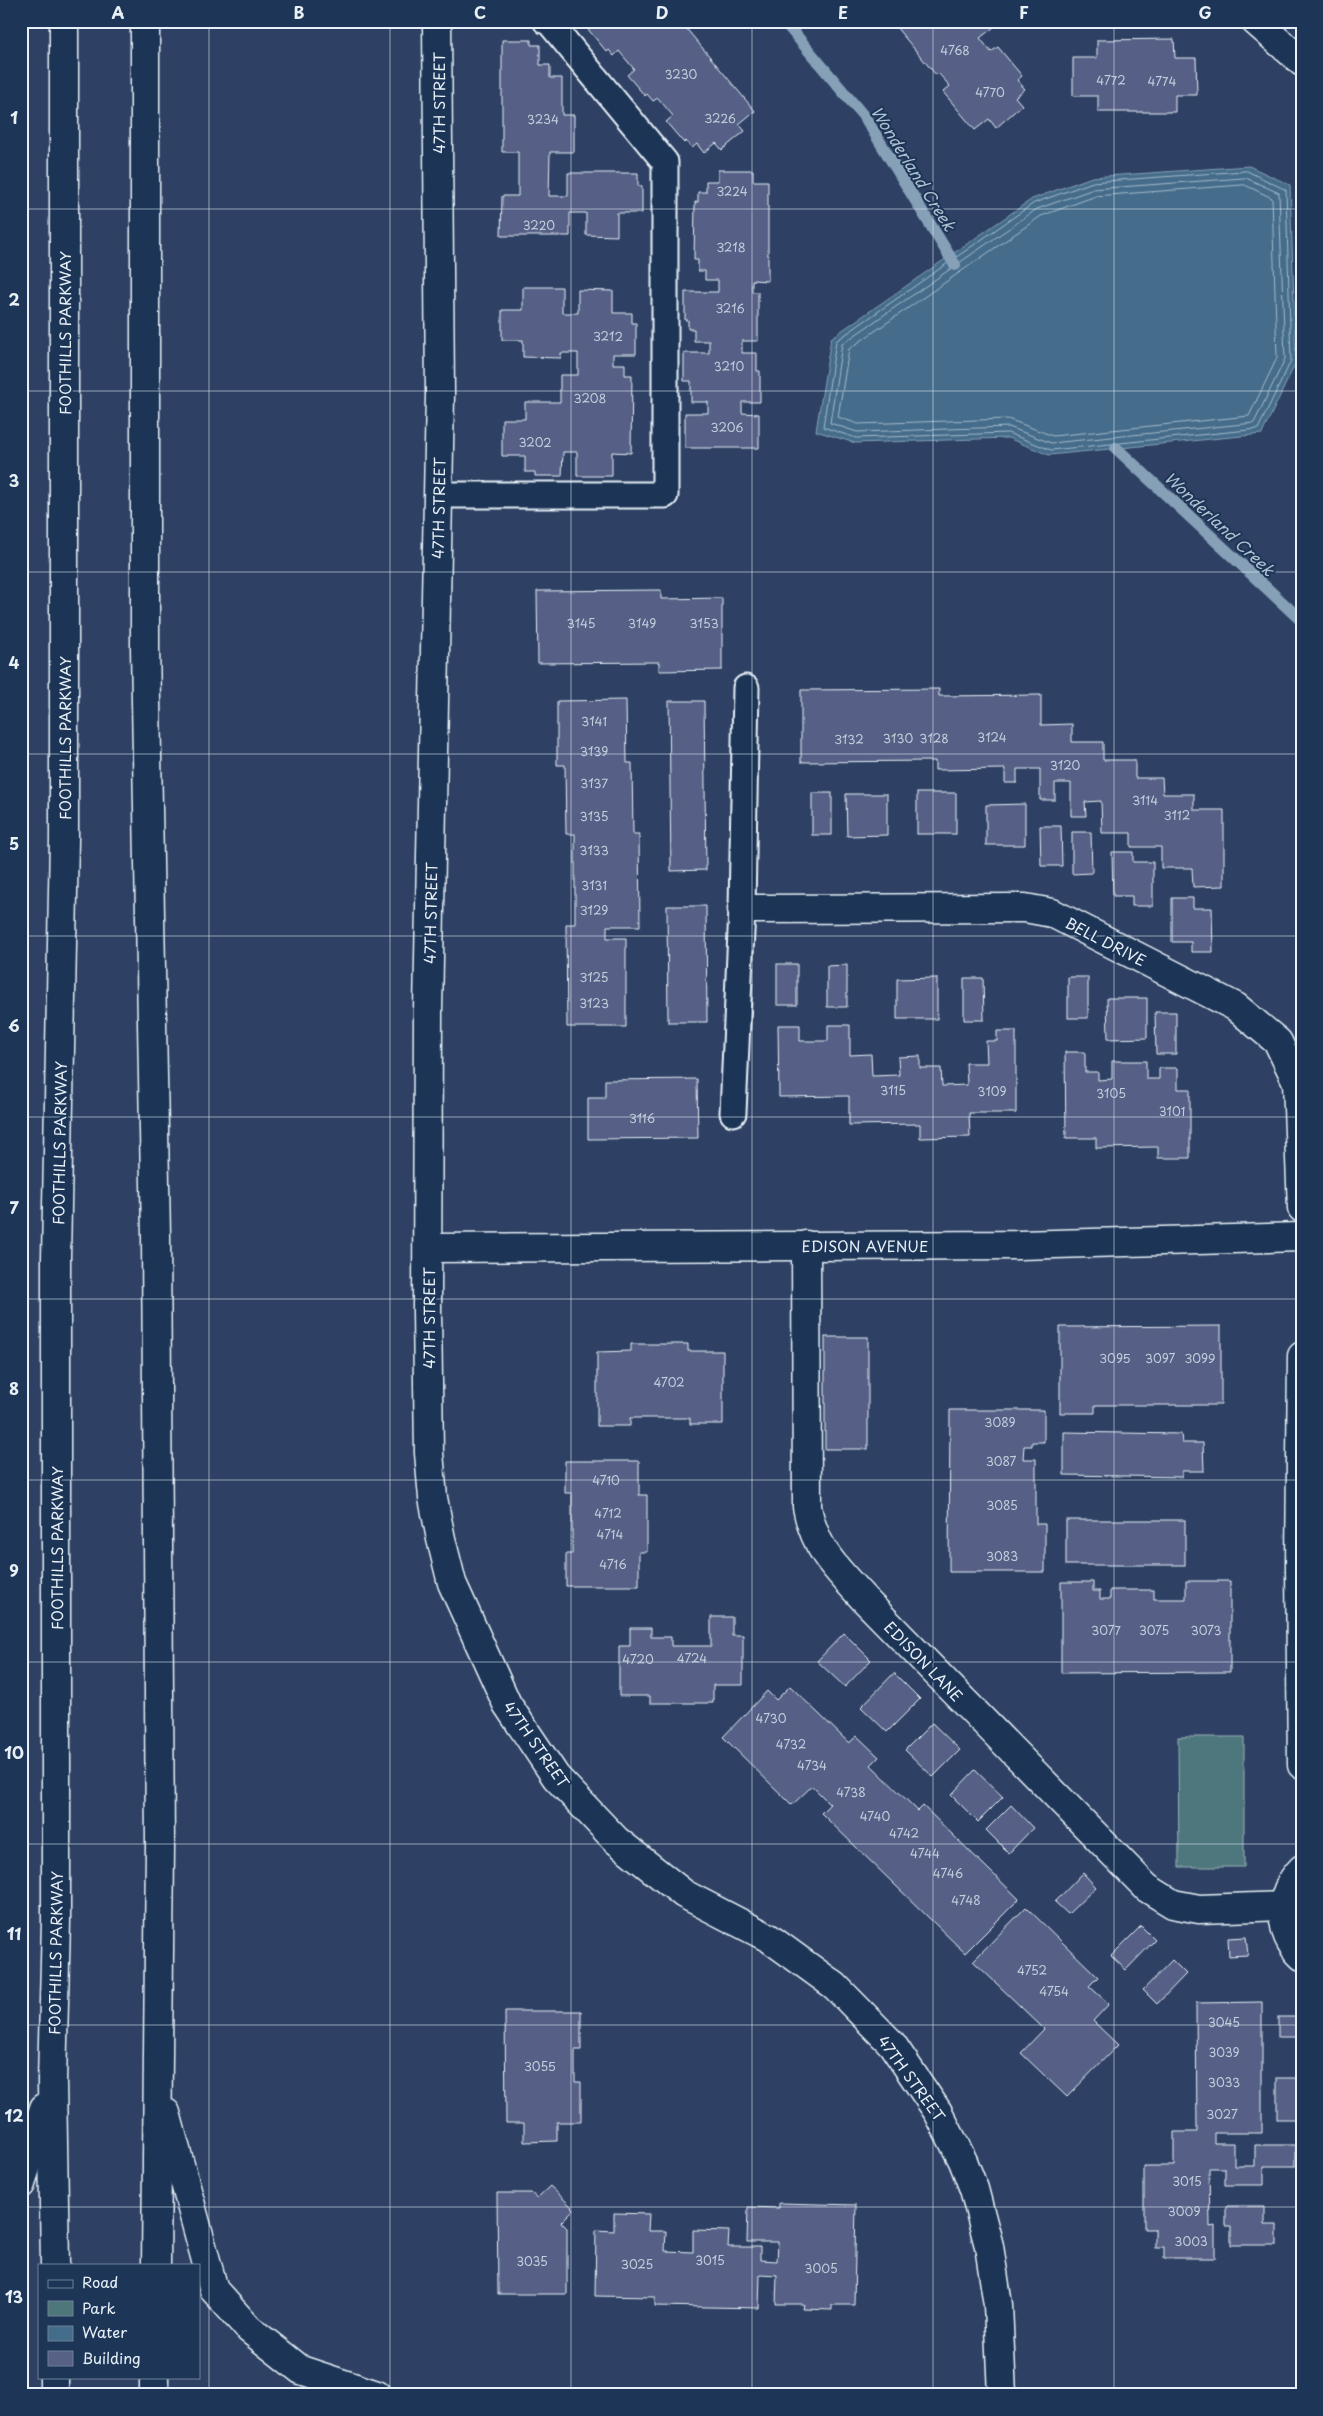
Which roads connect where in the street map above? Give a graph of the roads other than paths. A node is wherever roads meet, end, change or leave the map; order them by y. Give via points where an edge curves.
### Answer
1 (64, 21) edge
2 (145, 21) edge
3 (437, 21) edge
4 (546, 21) edge
5 (1255, 21) edge
6 (1302, 62) edge
7 (438, 495) junction
8 (746, 688) dead end
9 (742, 909) junction
10 (1300, 1082) edge
11 (733, 1113) dead end
12 (1302, 1208) edge
13 (1302, 1237) edge
14 (806, 1245) junction
15 (428, 1248) junction
16 (1302, 1356) edge
17 (1302, 1765) edge
18 (1302, 1869) edge
19 (1283, 1906) junction
20 (1302, 1956) edge
21 (158, 2080) junction
22 (52, 2082) junction
23 (21, 2184) edge
24 (55, 2264) edge
25 (156, 2264) edge
26 (54, 2378) edge
27 (154, 2378) edge
28 (54, 2395) edge
29 (154, 2395) edge
30 (377, 2395) edge
31 (1002, 2395) edge

1 - 22 main road, FOOTHILLS PARKWAY via 64,839 56,1258 56,1921
2 - 21 main road via 145,647 156,1236 160,1826
3 - 7 main road, 47TH STREET
4 - 7 lane via 665,162 665,495
5 - 6 main road
7 - 15 main road, 47TH STREET via 428,1010
8 - 9 lane
9 - 10 main road, BELL DRIVE via 1026,908 1052,913 1236,1007 1278,1042
9 - 11 lane
10 - 12 main road, BELL DRIVE
13 - 14 main road, EDISON AVENUE via 1019,1245
14 - 15 main road, EDISON AVENUE
14 - 19 main road, EDISON LANE via 807,1507 810,1525 824,1554 1147,1888 1173,1904 1200,1909
15 - 31 main road, 47TH STREET via 428,1399 435,1506 452,1583 507,1704 556,1776 616,1840 684,1894 769,1938 835,1986 892,2044 945,2123 974,2189 996,2289
16 - 17 main road
18 - 19 main road via 1291,1882
19 - 20 main road via 1288,1937
21 - 25 main road
21 - 30 main road via 214,2290 248,2329 301,2370
22 - 23 main road
22 - 24 main road, FOOTHILLS PARKWAY
26 - 28 main road
27 - 29 main road

